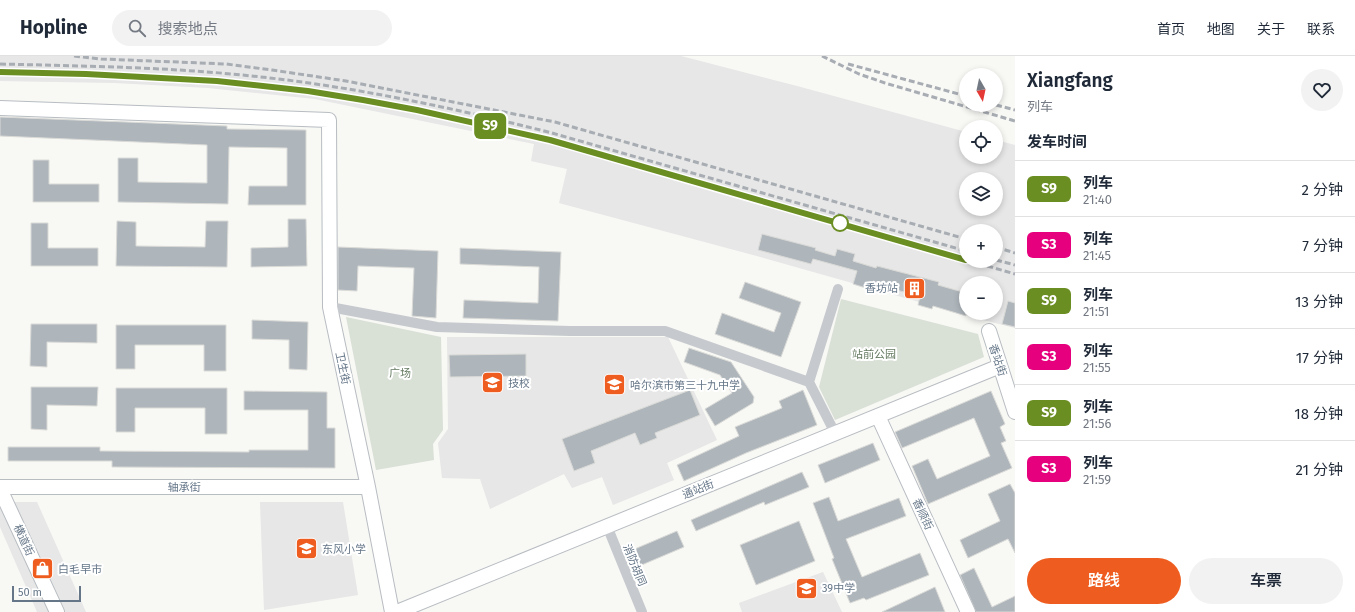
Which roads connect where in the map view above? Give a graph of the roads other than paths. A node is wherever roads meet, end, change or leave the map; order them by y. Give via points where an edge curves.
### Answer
1 (0, 108) edge
2 (838, 289) dead end
3 (330, 307) junction
4 (989, 331) dead end
5 (1000, 366) junction
6 (809, 382) junction
7 (1015, 412) edge
8 (878, 416) junction
9 (835, 433) junction
10 (368, 487) junction
11 (0, 488) edge
12 (607, 526) junction
13 (57, 612) edge
14 (392, 612) edge
15 (397, 612) edge
16 (642, 612) edge
17 (968, 612) edge

1 - 3 street, 卫生街 via 329,120
2 - 6 street
3 - 6 street via 437,327 665,331
3 - 10 street, 卫生街
4 - 5 street, 香站街
5 - 7 street, 香站街
5 - 8 street, 通站街
6 - 9 street
8 - 9 street, 通站街
8 - 17 street, 香顺街
9 - 12 street, 通站街
10 - 11 street, 轴承街
10 - 14 street, 卫生街
11 - 13 street, 横道街
12 - 15 street, 通站街
12 - 16 street, 消防胡同

